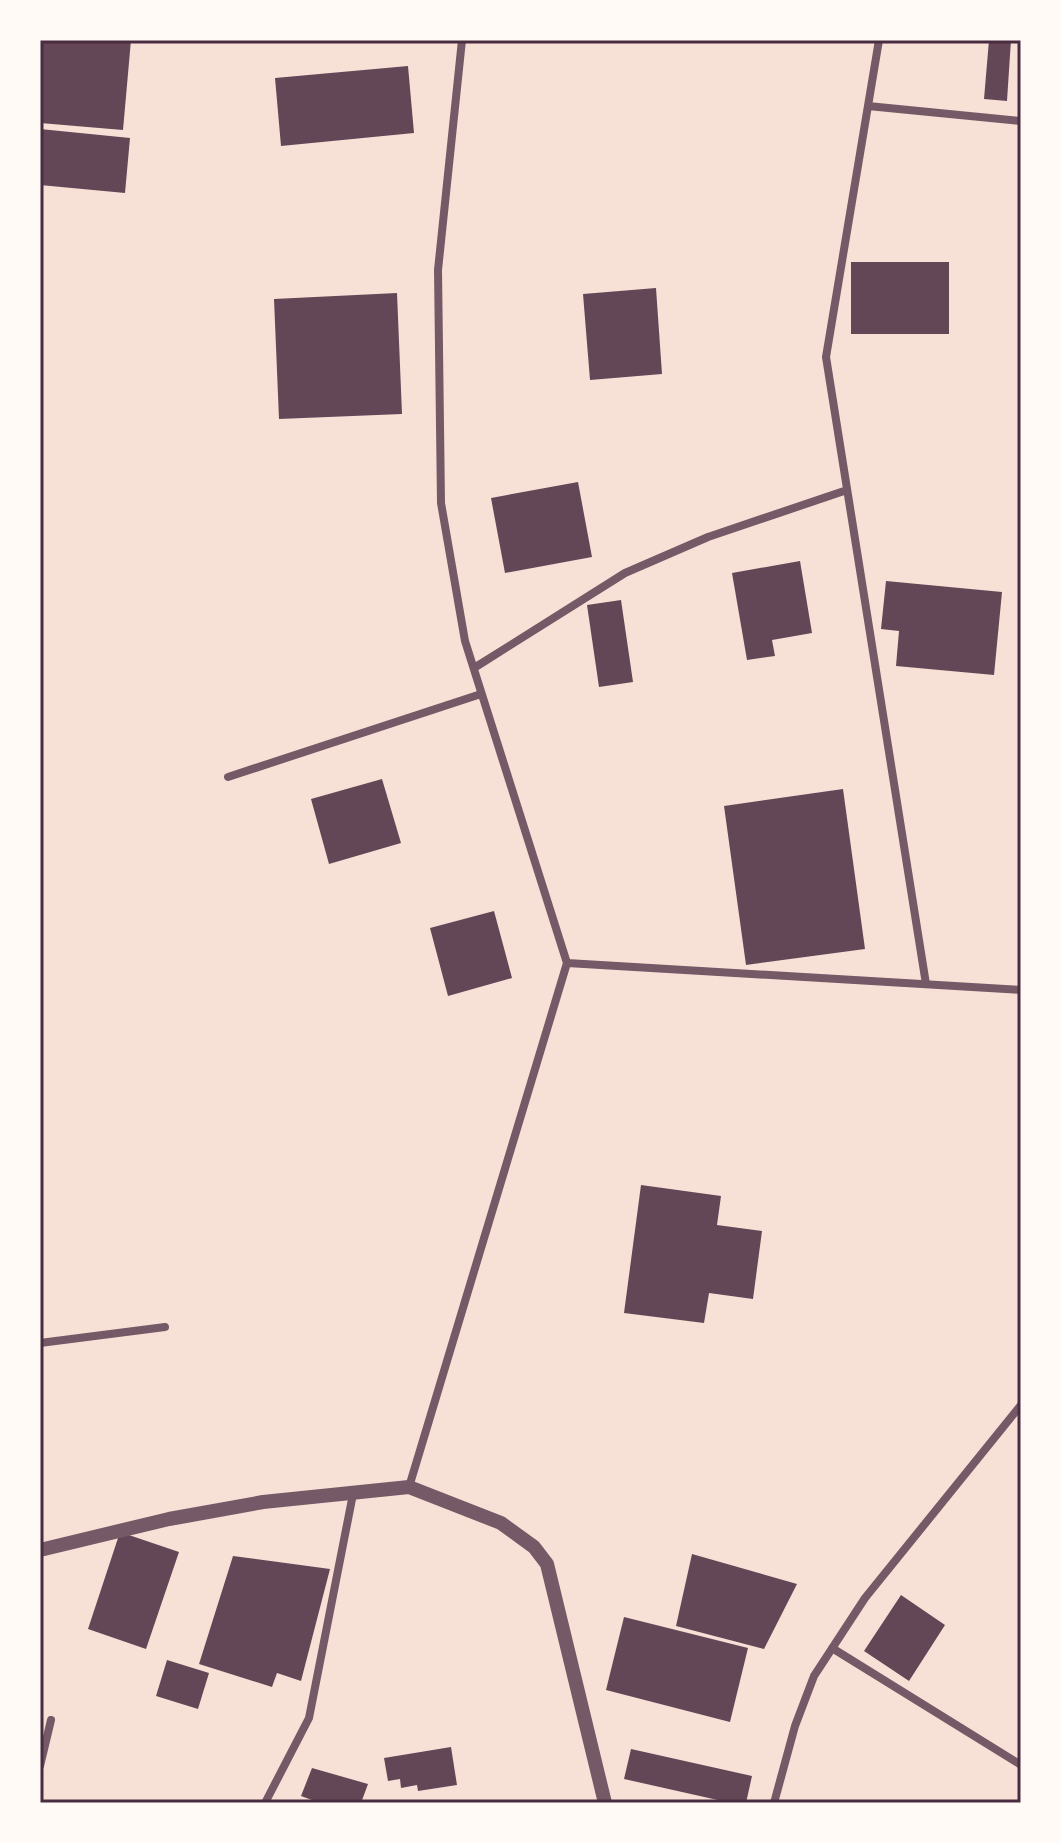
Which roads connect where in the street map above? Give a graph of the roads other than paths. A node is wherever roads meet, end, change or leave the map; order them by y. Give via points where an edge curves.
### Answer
1 (462, 40) edge
2 (879, 40) edge
3 (868, 106) junction
4 (1021, 121) edge
5 (847, 490) junction
6 (474, 668) junction
7 (481, 694) junction
8 (228, 777) dead end
9 (567, 963) junction
10 (926, 984) junction
11 (1021, 990) edge
12 (165, 1327) dead end
13 (40, 1343) edge
14 (1021, 1405) edge
15 (409, 1487) junction
16 (353, 1494) junction
17 (40, 1550) edge
18 (832, 1648) junction
19 (51, 1720) dead end
20 (1021, 1765) edge
21 (40, 1766) edge
22 (265, 1803) edge
23 (605, 1803) edge
24 (774, 1803) edge

1 - 6 street via 438,270 437,419 441,503
2 - 3 street
3 - 4 street
3 - 5 street via 826,357
5 - 6 street via 708,537 625,573
5 - 10 street
6 - 7 street
7 - 8 street
7 - 9 street
9 - 10 street
9 - 15 street
10 - 11 street
12 - 13 street
14 - 18 street via 865,1598
15 - 16 street
15 - 23 street via 501,1523 534,1547 547,1564
16 - 17 street via 263,1502
16 - 22 street via 309,1718
18 - 20 street
18 - 24 street via 809,1688
19 - 21 street

